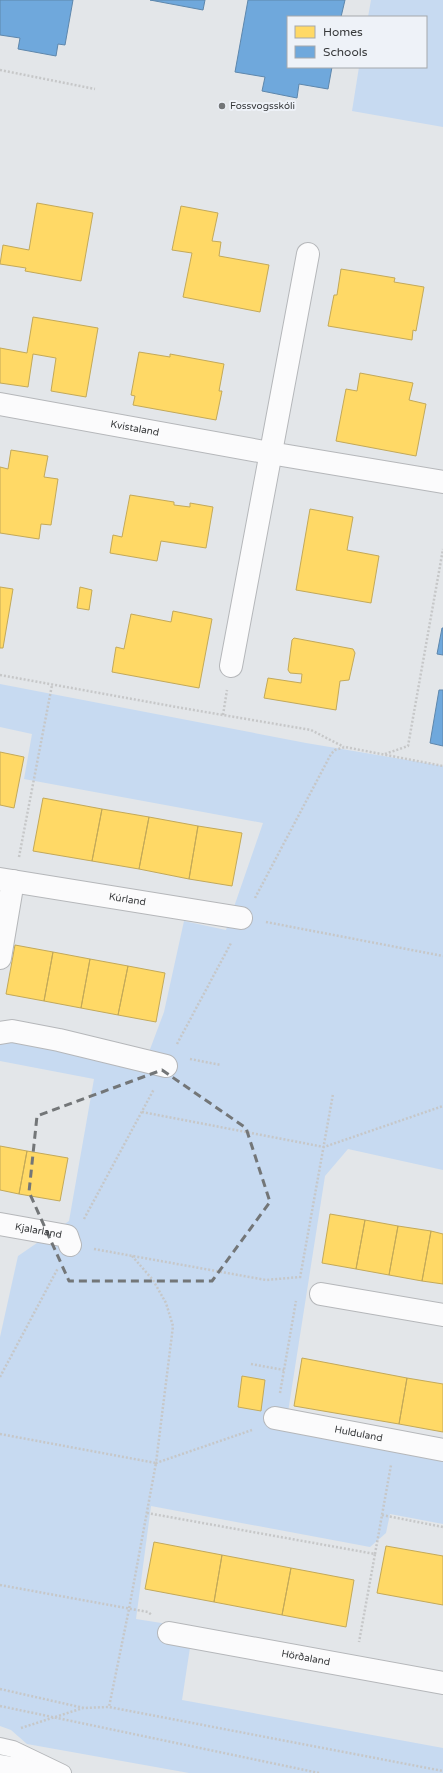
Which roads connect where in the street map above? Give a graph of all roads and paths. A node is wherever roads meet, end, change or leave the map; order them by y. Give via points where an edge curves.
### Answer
1 (0, 70) edge
2 (95, 89) dead end
3 (308, 254) dead end
4 (0, 404) edge
5 (270, 453) junction
6 (443, 482) edge
7 (443, 549) edge
8 (231, 666) dead end
9 (0, 675) edge
10 (52, 685) junction
11 (344, 747) dead end
12 (443, 766) edge
13 (6, 880) edge
14 (251, 919) joint
15 (443, 956) edge
16 (0, 958) edge
17 (0, 1033) edge
18 (186, 1058) dead end
19 (220, 1065) dead end
20 (166, 1066) dead end
21 (333, 1094) dead end
22 (443, 1106) edge
23 (142, 1112) dead end
24 (324, 1147) junction
25 (0, 1224) edge
26 (70, 1245) joint
27 (132, 1256) junction
28 (300, 1277) junction
29 (299, 1285) dead end
30 (321, 1294) dead end
31 (296, 1300) dead end
32 (443, 1315) edge
33 (251, 1364) dead end
34 (284, 1370) junction
35 (275, 1418) junction
36 (0, 1434) edge
37 (443, 1450) edge
38 (393, 1458) dead end
39 (156, 1463) junction
40 (147, 1513) junction
41 (382, 1515) junction
42 (443, 1527) edge
43 (375, 1554) junction
44 (0, 1585) edge
45 (129, 1609) junction
46 (169, 1633) joint
47 (354, 1667) junction
48 (443, 1683) edge
49 (0, 1689) edge
50 (0, 1706) edge
51 (108, 1707) junction
52 (84, 1708) junction
53 (53, 1717) junction
54 (15, 1729) dead end
55 (0, 1746) edge
56 (0, 1766) edge
57 (443, 1771) edge
58 (42, 1773) edge
59 (63, 1773) edge
60 (319, 1773) edge

1 - 2 path
3 - 5 street
4 - 5 street, Kvistaland
5 - 6 street, Kvistaland
5 - 8 street
7 - 12 path via 408,746 382,755
9 - 10 path
10 - 11 path via 311,730
10 - 13 path via 23,841
13 - 14 street, Kúrland
13 - 16 street
14 - 15 path
17 - 20 street via 12,1031
18 - 19 path
21 - 24 path
22 - 24 path
23 - 24 path
24 - 28 path
25 - 26 street, Kjalarland via 67,1236
26 - 27 path
27 - 28 path via 266,1280
27 - 39 path via 153,1280 166,1303 173,1326
28 - 29 path
30 - 32 street
31 - 34 path
33 - 34 path
34 - 35 path
35 - 37 street, Hulduland
35 - 39 path via 273,1422
36 - 39 path
38 - 41 path
39 - 40 path
40 - 43 path
40 - 45 path
41 - 42 path
41 - 43 path
43 - 47 path
44 - 45 path
45 - 46 path via 148,1612
45 - 51 path
46 - 47 street, Hörðaland
47 - 48 street, Hörðaland
49 - 52 path
50 - 53 path
51 - 52 path
51 - 57 path
52 - 53 path
53 - 54 path
53 - 60 path
55 - 59 lane via 13,1749
56 - 58 street

